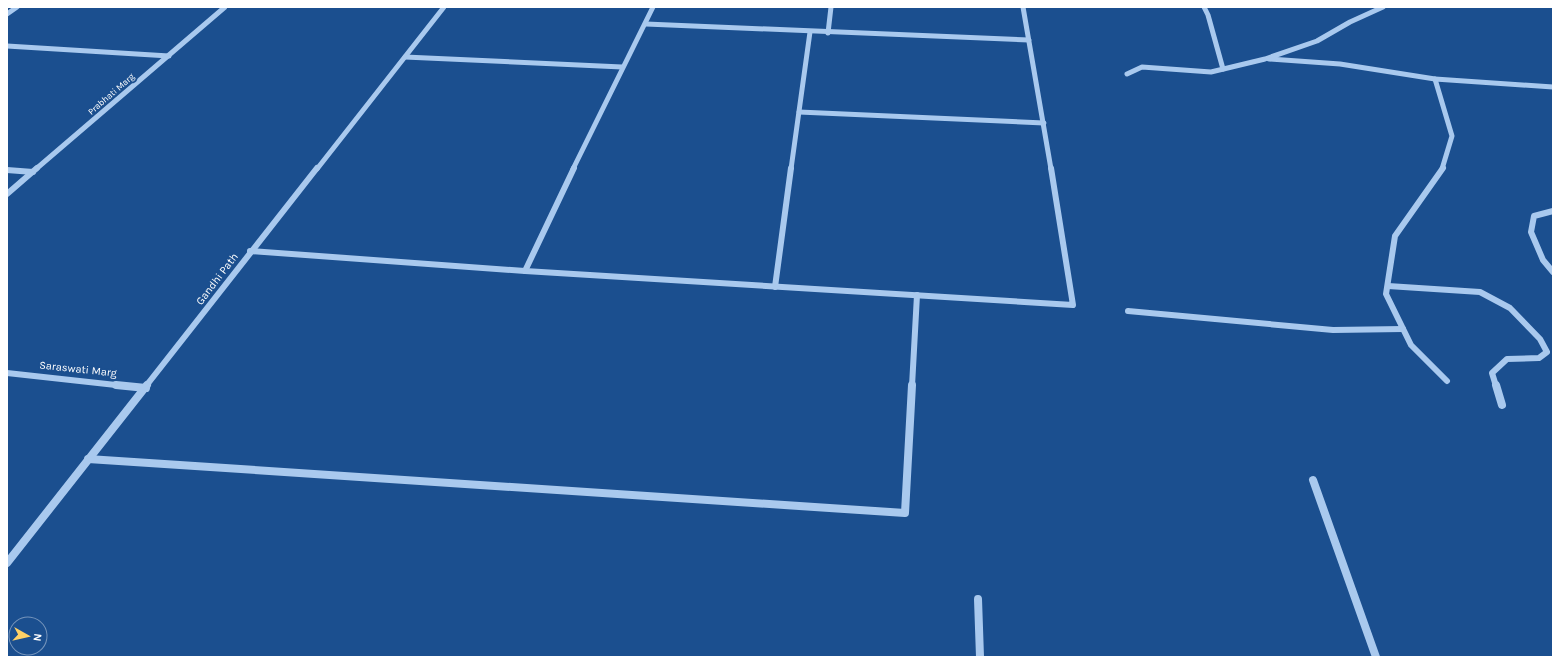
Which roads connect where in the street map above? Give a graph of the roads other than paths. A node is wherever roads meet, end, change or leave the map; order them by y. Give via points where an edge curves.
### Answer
1 (17, 7) edge
2 (225, 7) edge
3 (444, 7) edge
4 (653, 7) edge
5 (831, 7) edge
6 (1023, 7) edge
7 (1204, 7) edge
8 (1383, 7) edge
9 (7, 14) edge
10 (646, 24) junction
11 (810, 32) junction
12 (828, 33) junction
13 (1029, 40) junction
14 (7, 46) edge
15 (169, 56) junction
16 (405, 57) junction
17 (1265, 59) junction
18 (622, 67) junction
19 (1223, 69) junction
20 (1127, 74) dead end
21 (1435, 79) junction
22 (1553, 87) edge
23 (799, 112) junction
24 (1044, 123) junction
25 (7, 170) edge
26 (33, 172) junction
27 (7, 194) edge
28 (1553, 211) edge
29 (250, 252) junction
30 (525, 271) junction
31 (1553, 272) edge
32 (1388, 286) junction
33 (775, 287) junction
34 (917, 295) junction
35 (1128, 311) dead end
36 (1403, 329) junction
37 (7, 373) edge
38 (1447, 381) dead end
39 (146, 388) junction
40 (1502, 405) dead end
41 (88, 459) junction
42 (1313, 480) dead end
43 (7, 563) edge
44 (978, 599) dead end
45 (980, 657) edge
46 (1376, 657) edge

1 - 9 street
2 - 15 street, Prabhati Marg
3 - 16 street, Gandhi Path
4 - 10 street
5 - 12 street
6 - 13 street
7 - 19 street
8 - 17 street via 1317,41
10 - 11 street
10 - 18 street
11 - 12 street
11 - 23 street
12 - 13 street
13 - 24 street
14 - 15 street
15 - 26 street, Prabhati Marg
16 - 18 street
16 - 29 street, Gandhi Path
17 - 19 street
17 - 21 street via 1340,64
18 - 30 street
19 - 20 street via 1211,72 1142,67
21 - 22 street
21 - 32 street via 1452,136 1444,166 1395,236
23 - 24 street
23 - 33 street
24 - 34 street via 1073,305
25 - 26 street
26 - 27 street, Prabhati Marg
28 - 31 street via 1534,216 1531,232 1543,260
29 - 30 street
29 - 39 street, Gandhi Path
30 - 33 street
32 - 36 street via 1386,294
32 - 40 street via 1480,292 1510,308 1540,339 1547,352 1539,358 1507,359 1492,373
33 - 34 street
34 - 41 street via 905,512
35 - 36 street via 1333,330
36 - 38 street via 1411,345
37 - 39 street, Saraswati Marg
39 - 41 street, Gandhi Path
41 - 43 street, Gandhi Path
42 - 46 street
44 - 45 street

